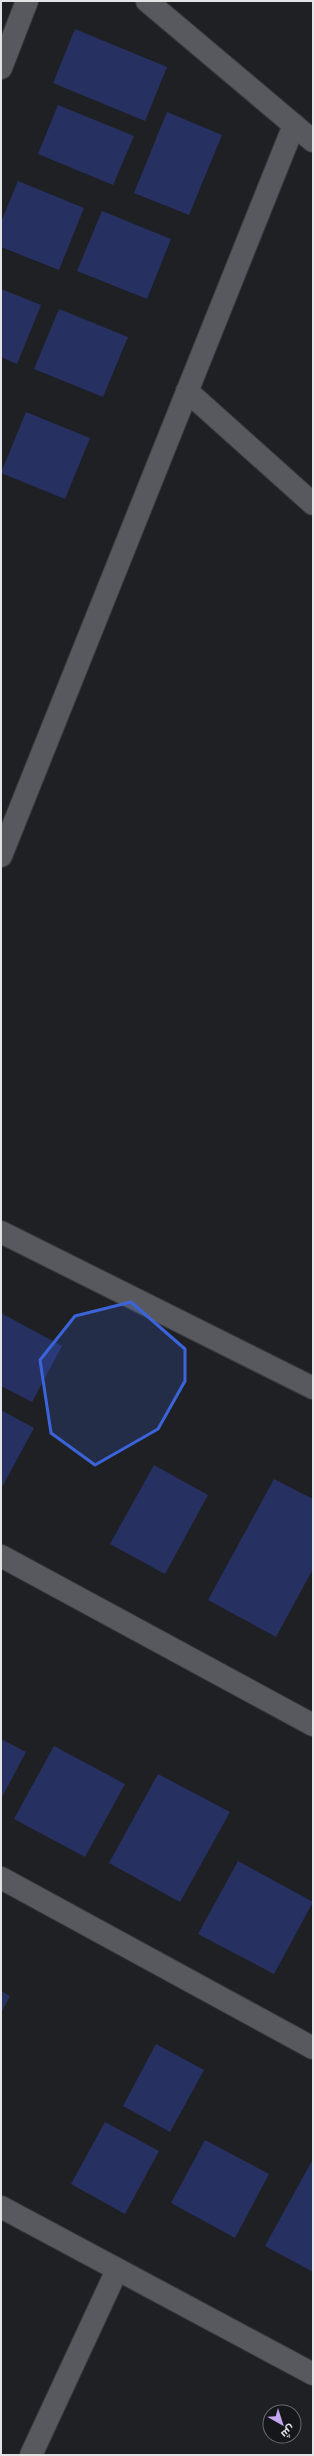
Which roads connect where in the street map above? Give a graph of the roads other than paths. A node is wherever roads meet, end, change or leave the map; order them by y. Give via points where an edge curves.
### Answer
1 (27, 1) edge
2 (147, 1) edge
3 (1, 68) edge
4 (294, 125) junction
5 (313, 141) edge
6 (187, 391) junction
7 (313, 504) edge
8 (1, 856) edge
9 (1, 1232) edge
10 (313, 1388) edge
11 (1, 1556) edge
12 (313, 1725) edge
13 (1, 1878) edge
14 (313, 2048) edge
15 (1, 2207) edge
16 (117, 2270) junction
17 (313, 2374) edge
18 (31, 2455) edge

1 - 3 street
2 - 4 street
4 - 5 street
4 - 6 street
6 - 7 street
6 - 8 street
9 - 10 street
11 - 12 street
13 - 14 street
15 - 16 street
16 - 17 street
16 - 18 street

